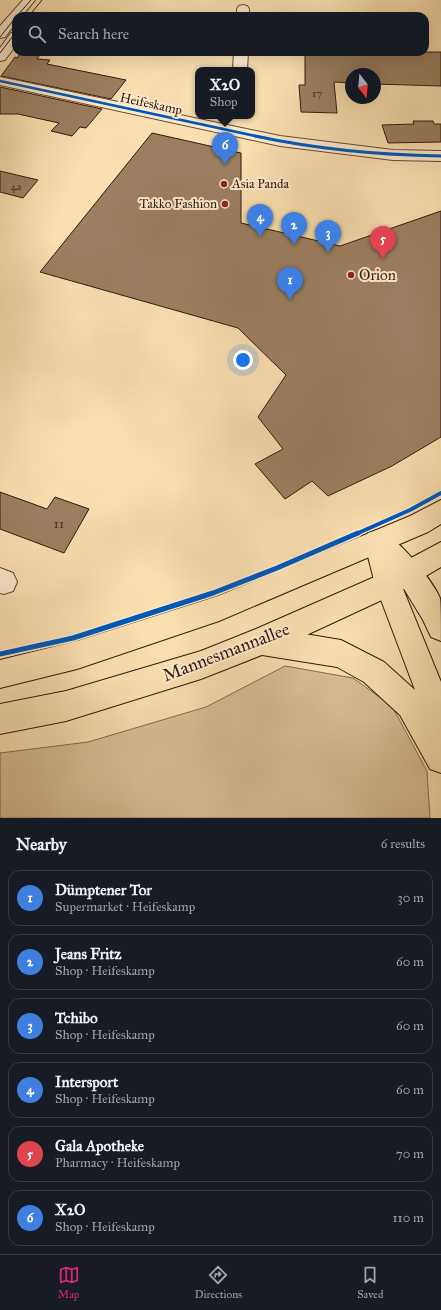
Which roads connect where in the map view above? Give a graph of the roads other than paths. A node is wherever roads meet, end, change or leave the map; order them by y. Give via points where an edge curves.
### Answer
1 (35, 5) edge
2 (27, 12) edge
3 (12, 24) edge
4 (0, 34) edge
5 (12, 41) edge
6 (241, 56) edge
7 (0, 57) edge
8 (240, 67) edge
9 (0, 81) edge
10 (237, 119) edge
11 (228, 130) junction
12 (441, 156) edge
13 (441, 511) edge
14 (378, 540) junction
15 (441, 554) edge
16 (398, 579) junction
17 (441, 628) edge
18 (262, 641) junction
19 (0, 674) edge
20 (0, 719) edge
21 (441, 729) edge
22 (441, 758) edge

1 - 2 street
3 - 4 street
5 - 7 street
6 - 8 street
9 - 11 street, Heifeskamp
10 - 11 street
11 - 12 street, Heifeskamp via 280,141 393,155
13 - 14 main road via 419,524
14 - 16 main road
14 - 19 main road via 219,608 77,655
15 - 16 main road, Mannesmannallee
16 - 17 main road via 433,611
16 - 18 main road, Mannesmannallee
16 - 21 main road
18 - 20 main road, Mannesmannallee via 201,665 74,703
18 - 22 main road via 341,654 374,672 410,705

